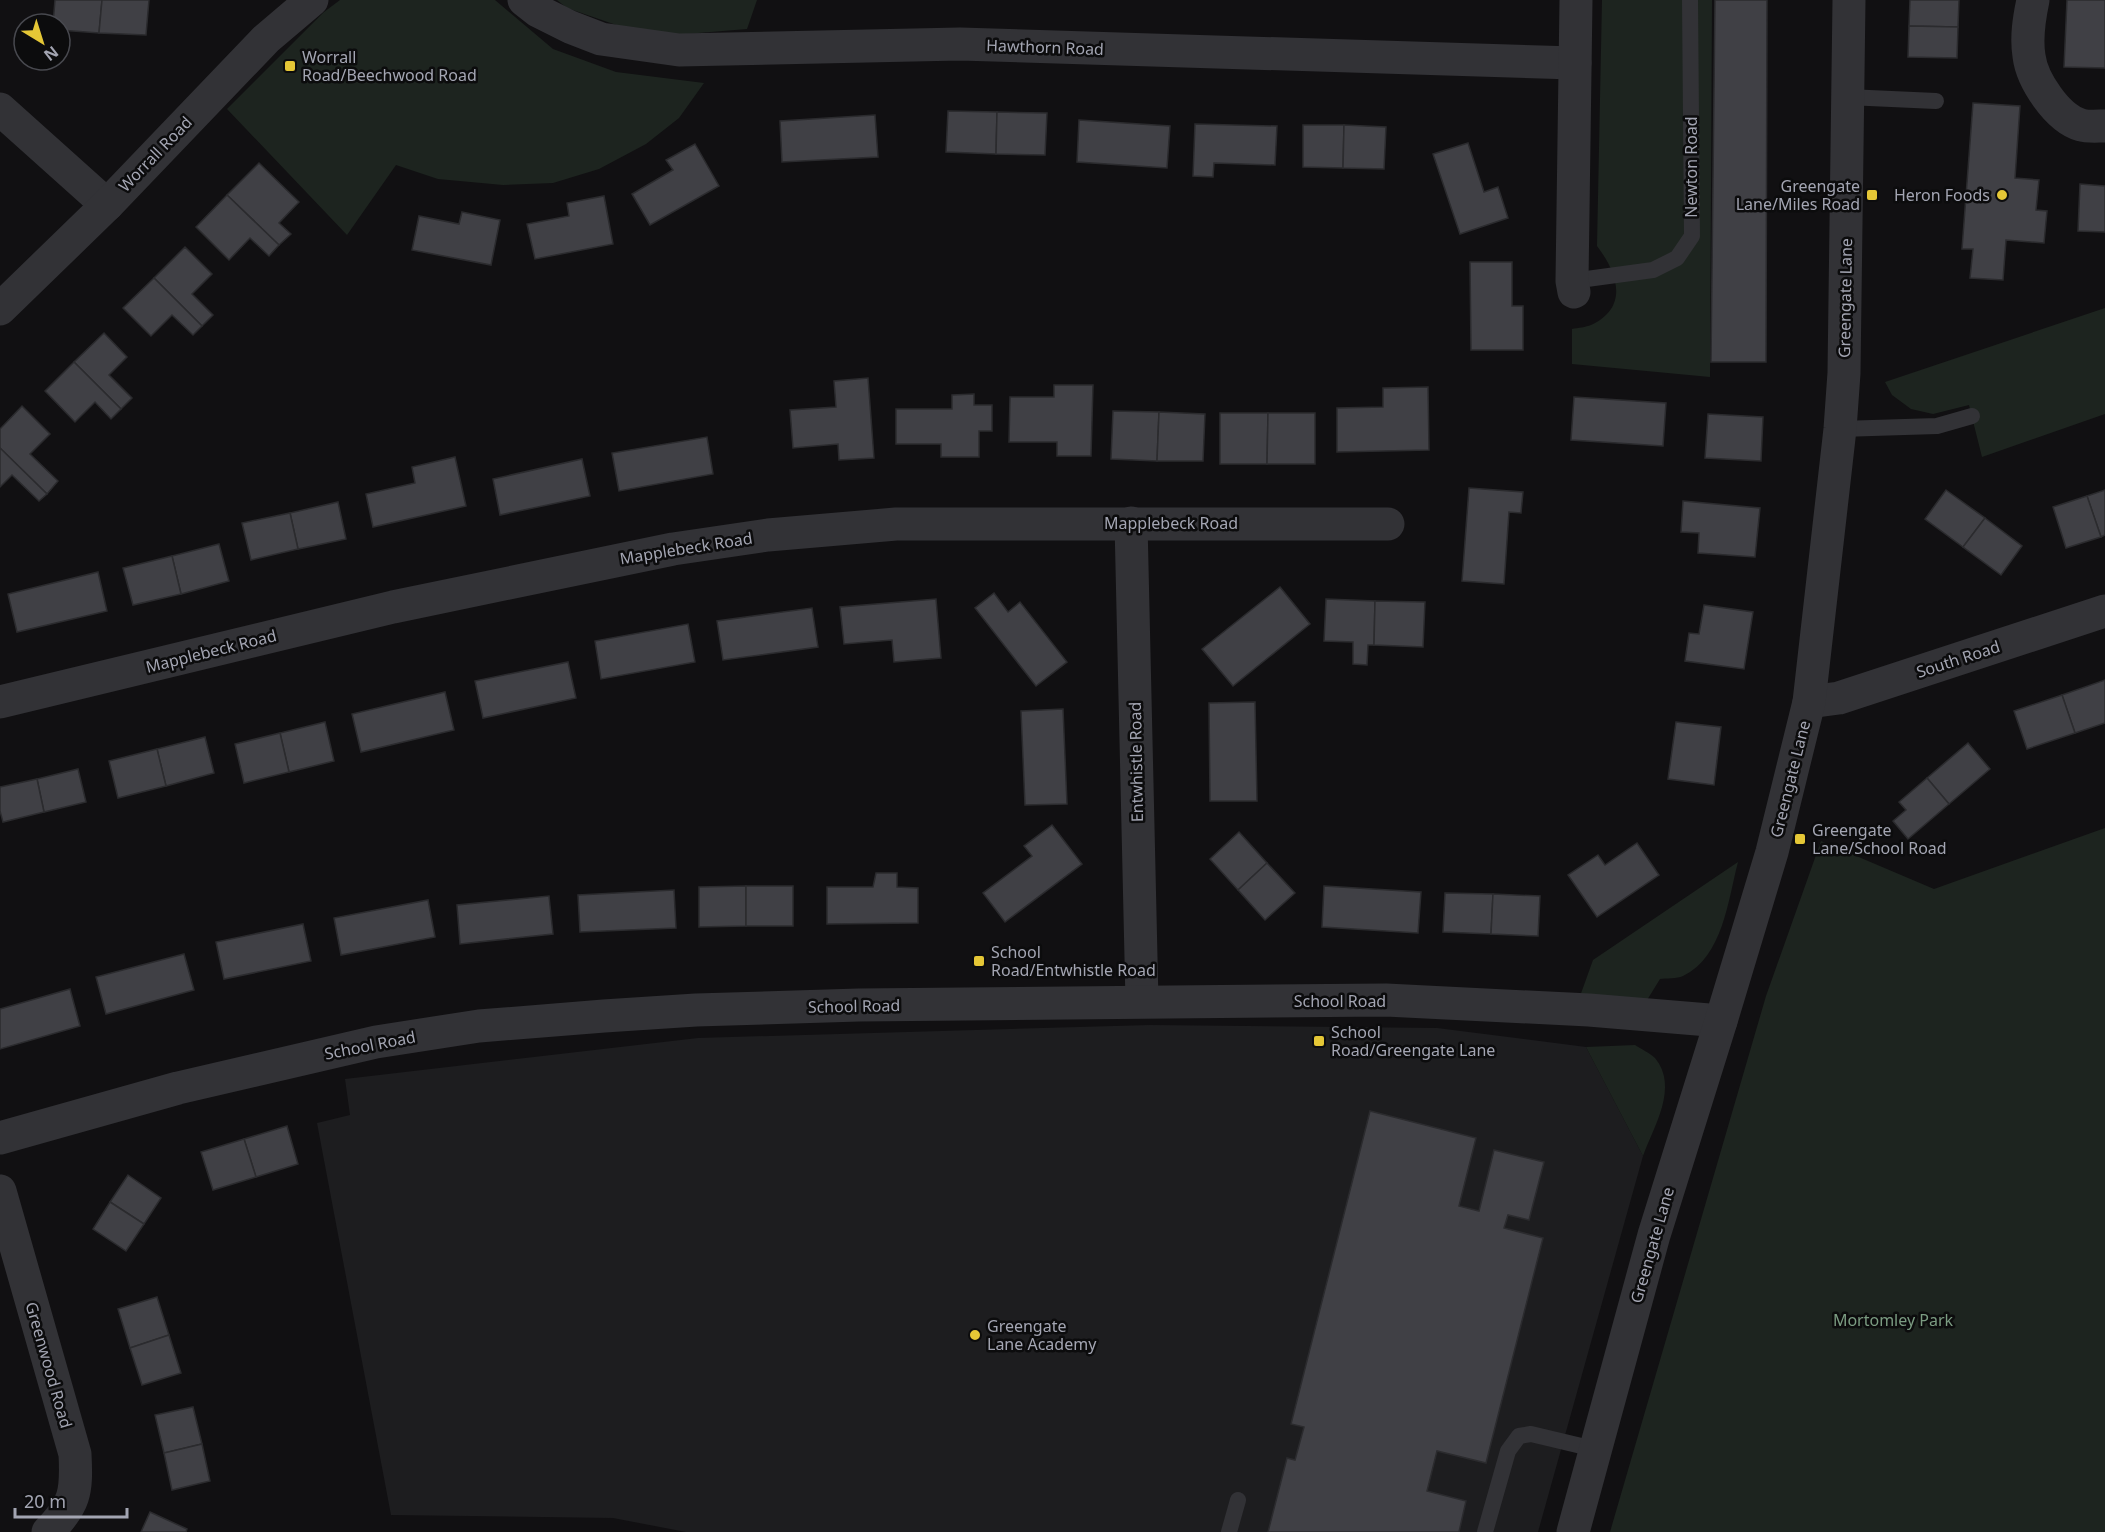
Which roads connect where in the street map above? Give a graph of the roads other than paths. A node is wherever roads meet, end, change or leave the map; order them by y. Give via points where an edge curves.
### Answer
1 (312, 0) edge
2 (524, 0) edge
3 (1576, 0) edge
4 (1690, 0) edge
5 (1849, 0) edge
6 (2033, 0) edge
7 (1575, 63) junction
8 (1847, 97) junction
9 (1936, 101) dead end
10 (0, 109) edge
11 (2105, 126) edge
12 (107, 205) junction
13 (1573, 287) joint
14 (0, 309) edge
15 (1972, 416) dead end
16 (1840, 429) junction
17 (1131, 523) junction
18 (1389, 524) dead end
19 (2105, 611) edge
20 (0, 702) edge
21 (1809, 702) junction
22 (1142, 1001) junction
23 (1721, 1022) junction
24 (0, 1138) edge
25 (0, 1191) edge
26 (1594, 1449) junction
27 (1238, 1500) dead end
28 (48, 1532) edge
29 (1229, 1532) edge
30 (1485, 1532) edge
31 (1573, 1532) edge

1 - 12 street, Worrall Road via 251,54
2 - 7 street, Hawthorn Road via 538,11 601,39 679,50 960,44
3 - 7 street, Newton Road
4 - 13 lane, Newton Road via 1692,236 1677,258 1653,270
5 - 8 street, Greengate Lane
6 - 11 street via 2028,28 2029,58 2041,88 2060,112 2081,125
7 - 13 street, Newton Road
8 - 9 lane
8 - 16 street, Greengate Lane
10 - 12 street
12 - 14 street, Worrall Road
15 - 16 lane via 1937,426
16 - 21 street, Greengate Lane
17 - 18 street, Mapplebeck Road
17 - 20 street, Mapplebeck Road via 896,524 768,535 673,549 393,607
17 - 22 street, Entwhistle Road
19 - 21 street, South Road via 1839,698
21 - 23 street, Greengate Lane via 1772,852
22 - 23 street, School Road via 1386,1000 1589,1010
22 - 24 street, School Road via 696,1010 479,1026 376,1042 211,1080
23 - 26 street, Greengate Lane via 1653,1234
25 - 28 street, Greenwood Road via 75,1454 77,1485 66,1513
26 - 30 lane via 1531,1434 1519,1436 1508,1451
26 - 31 street, Greengate Lane
27 - 29 lane

